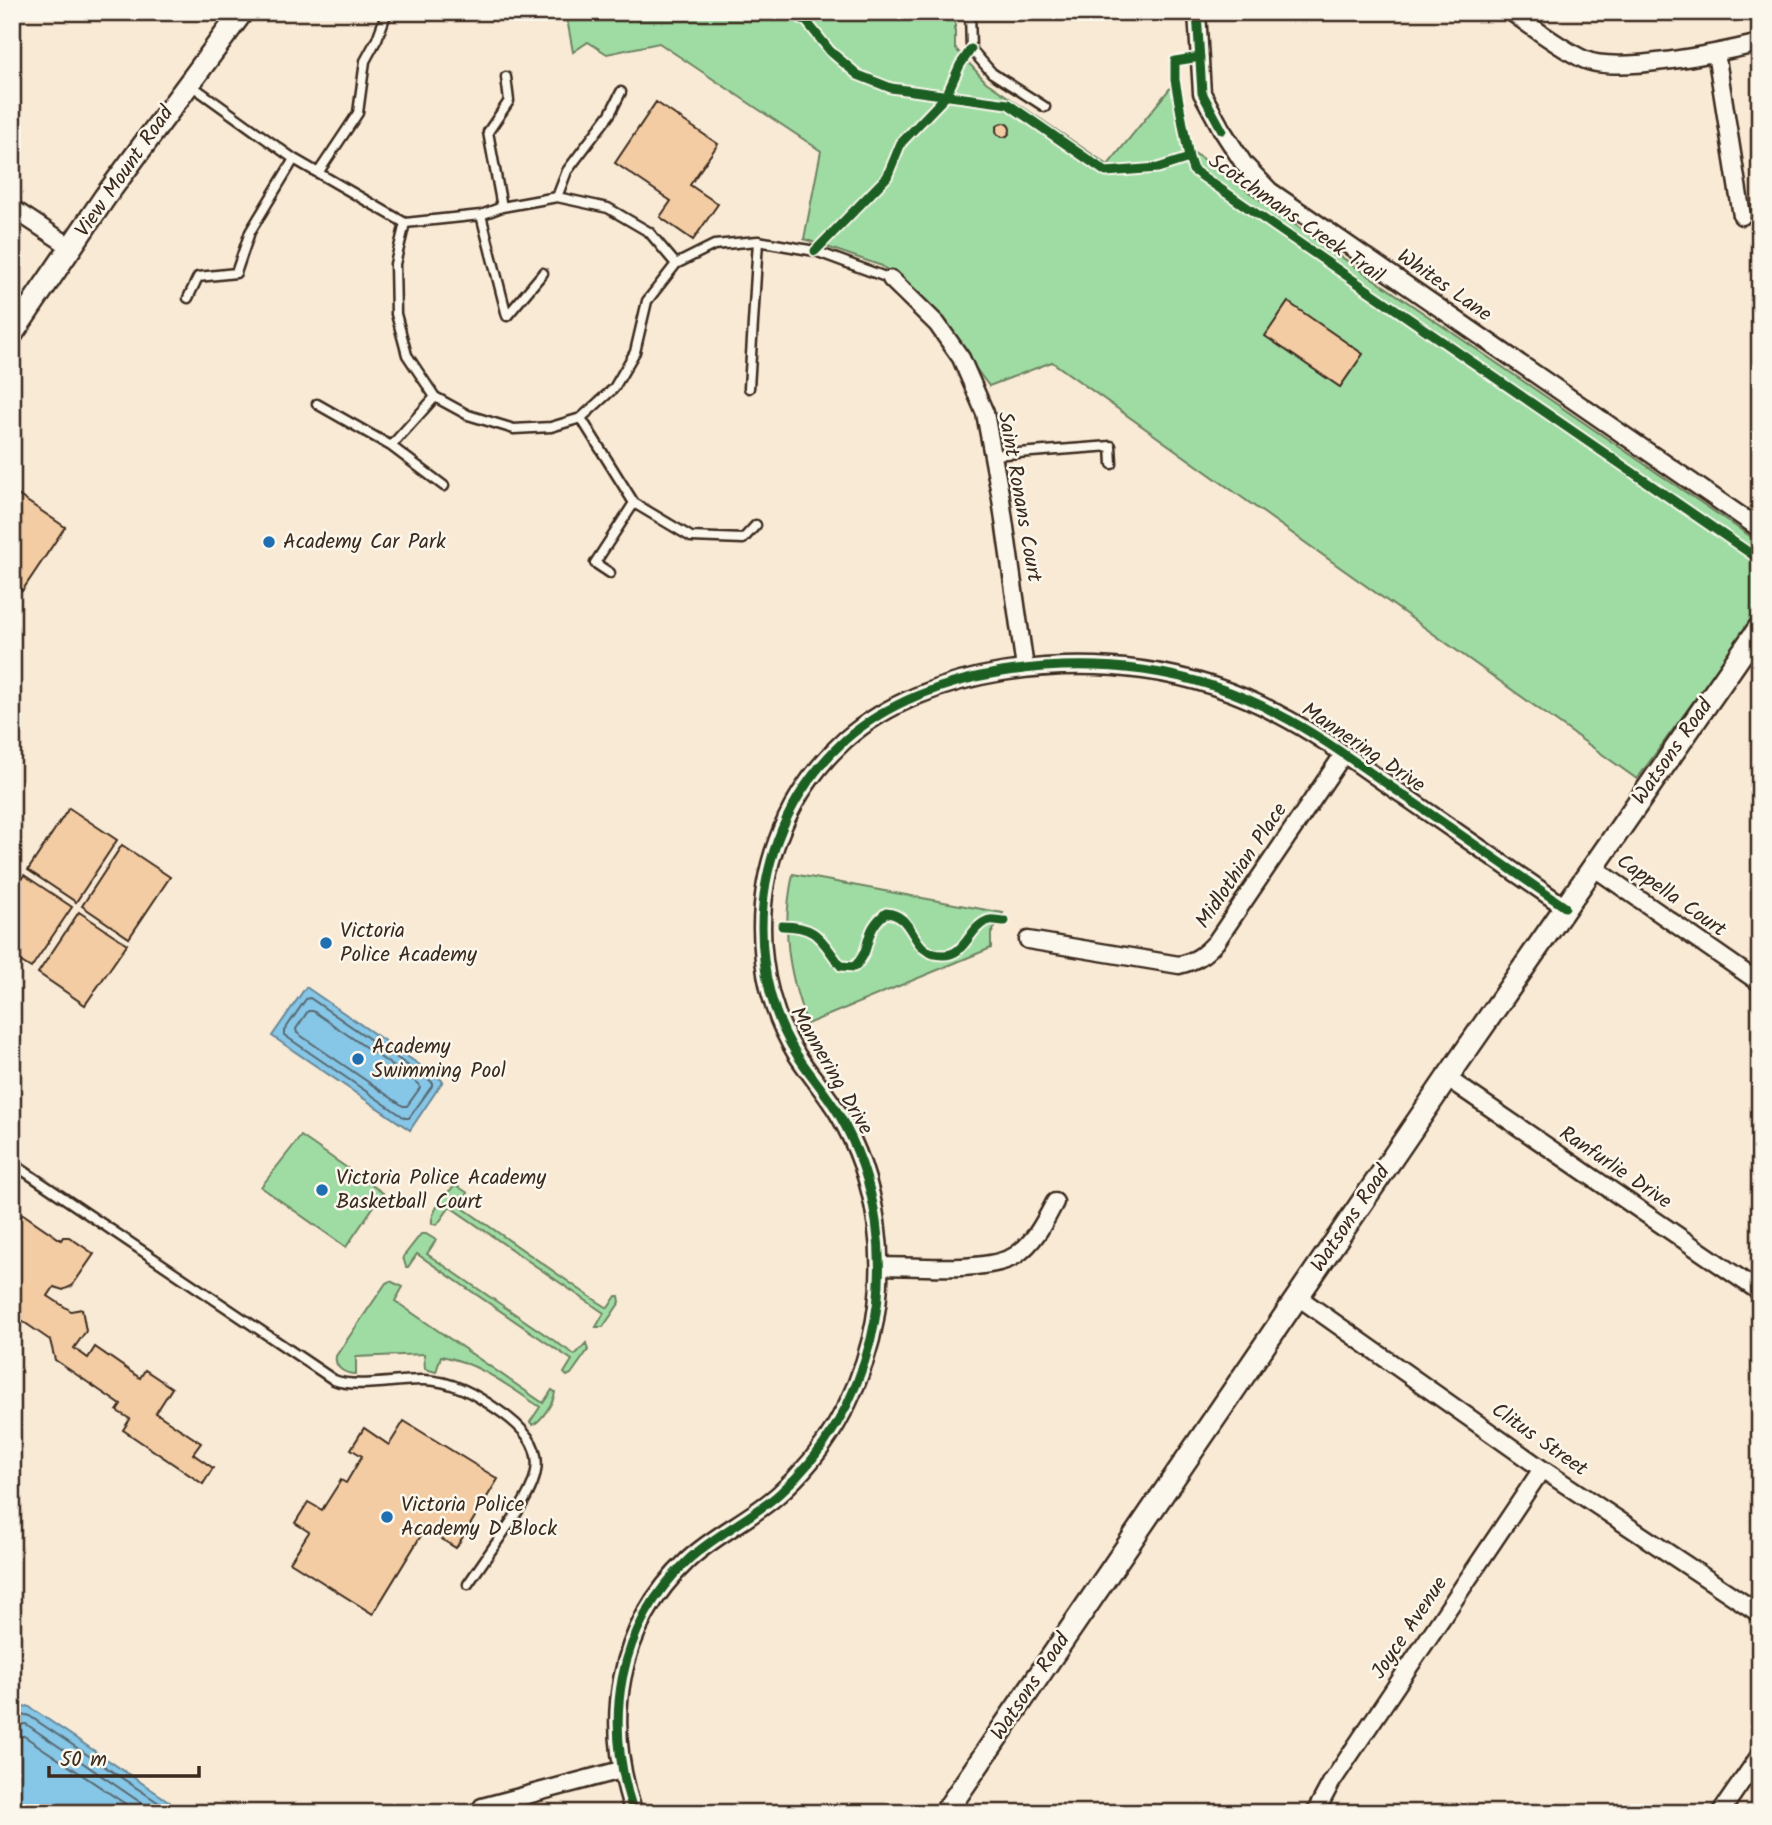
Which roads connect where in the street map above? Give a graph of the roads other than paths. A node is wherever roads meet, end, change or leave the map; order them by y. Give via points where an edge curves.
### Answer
1 (242, 12) edge
2 (387, 12) edge
3 (970, 12) edge
4 (1197, 12) edge
5 (1511, 12) edge
6 (1760, 43) edge
7 (1716, 53) junction
8 (506, 77) dead end
9 (189, 83) junction
10 (621, 92) dead end
11 (1045, 107) dead end
12 (293, 159) junction
13 (318, 173) junction
14 (557, 197) junction
15 (502, 207) junction
16 (12, 208) edge
17 (481, 215) junction
18 (1742, 216) dead end
19 (405, 223) junction
20 (758, 241) junction
21 (71, 247) junction
22 (676, 264) junction
23 (543, 273) dead end
24 (891, 279) joint
25 (188, 298) dead end
26 (12, 334) edge
27 (749, 388) dead end
28 (435, 397) junction
29 (317, 404) dead end
30 (581, 418) junction
31 (391, 446) junction
32 (993, 455) junction
33 (1112, 464) dead end
34 (444, 486) dead end
35 (634, 503) junction
36 (756, 525) dead end
37 (1760, 529) edge
38 (610, 573) dead end
39 (1760, 626) edge
40 (1025, 668) junction
41 (1343, 755) junction
42 (1593, 867) junction
43 (1565, 907) junction
44 (1028, 940) dead end
45 (1760, 983) edge
46 (1447, 1078) junction
47 (12, 1163) edge
48 (1055, 1202) dead end
49 (881, 1266) junction
50 (1760, 1292) edge
51 (1298, 1297) junction
52 (1542, 1469) junction
53 (468, 1584) dead end
54 (1760, 1614) edge
55 (1760, 1755) edge
56 (621, 1770) junction
57 (482, 1807) dead end
58 (634, 1813) edge
59 (945, 1813) edge
60 (1315, 1813) edge
61 (1720, 1813) edge

1 - 9 street, View Mount Road
2 - 13 lane via 365,61 358,113
3 - 11 lane via 971,49 992,74
4 - 37 street, Whites Lane via 1202,93 1244,164 1270,191
5 - 7 street via 1586,61 1619,65
6 - 7 street
7 - 18 street
8 - 15 lane via 509,102 488,132
9 - 12 lane
9 - 21 street, View Mount Road
10 - 14 lane via 567,171
12 - 13 lane
12 - 25 lane via 250,232 236,273 198,277
13 - 19 lane
14 - 15 lane
14 - 22 lane via 608,208 649,232
15 - 17 lane
16 - 21 street
17 - 19 lane
17 - 23 lane via 507,316
19 - 28 lane via 395,264 396,314 407,355
20 - 22 lane via 714,245
20 - 24 lane via 815,251
20 - 27 lane
21 - 26 street, View Mount Road
22 - 30 lane via 647,301 635,352 614,388
24 - 32 street, Saint Ronans Court via 937,324 961,358 985,413
28 - 30 lane via 468,415 514,429 551,427
28 - 31 lane
29 - 31 lane
30 - 35 lane
31 - 34 lane
32 - 33 lane via 1111,446
32 - 40 street, Saint Ronans Court
35 - 36 lane via 691,537 743,538
35 - 38 lane via 595,563
39 - 42 street, Watsons Road
40 - 41 street, Mannering Drive via 1118,666 1212,685 1278,713
40 - 49 street, Mannering Drive via 947,685 891,709 855,732 809,780 793,804 770,859 761,926 770,998 798,1056 836,1109 862,1163
41 - 43 street, Mannering Drive
41 - 44 street, Midlothian Place via 1203,956 1179,965
42 - 43 street, Watsons Road
42 - 45 street, Cappella Court
43 - 46 street, Watsons Road
46 - 50 street, Ranfurlie Drive
46 - 51 street, Watsons Road
47 - 53 lane via 334,1380 447,1383 478,1396 517,1423 535,1452 533,1487
48 - 49 street via 1031,1241 1001,1263
49 - 56 street, Mannering Drive via 869,1347 836,1427 799,1475 686,1562 650,1607 619,1692
51 - 52 street, Clitus Street
51 - 59 street, Watsons Road
52 - 54 street, Clitus Street
52 - 60 street, Joyce Avenue
55 - 61 street
56 - 57 street
56 - 58 street, Mannering Drive

